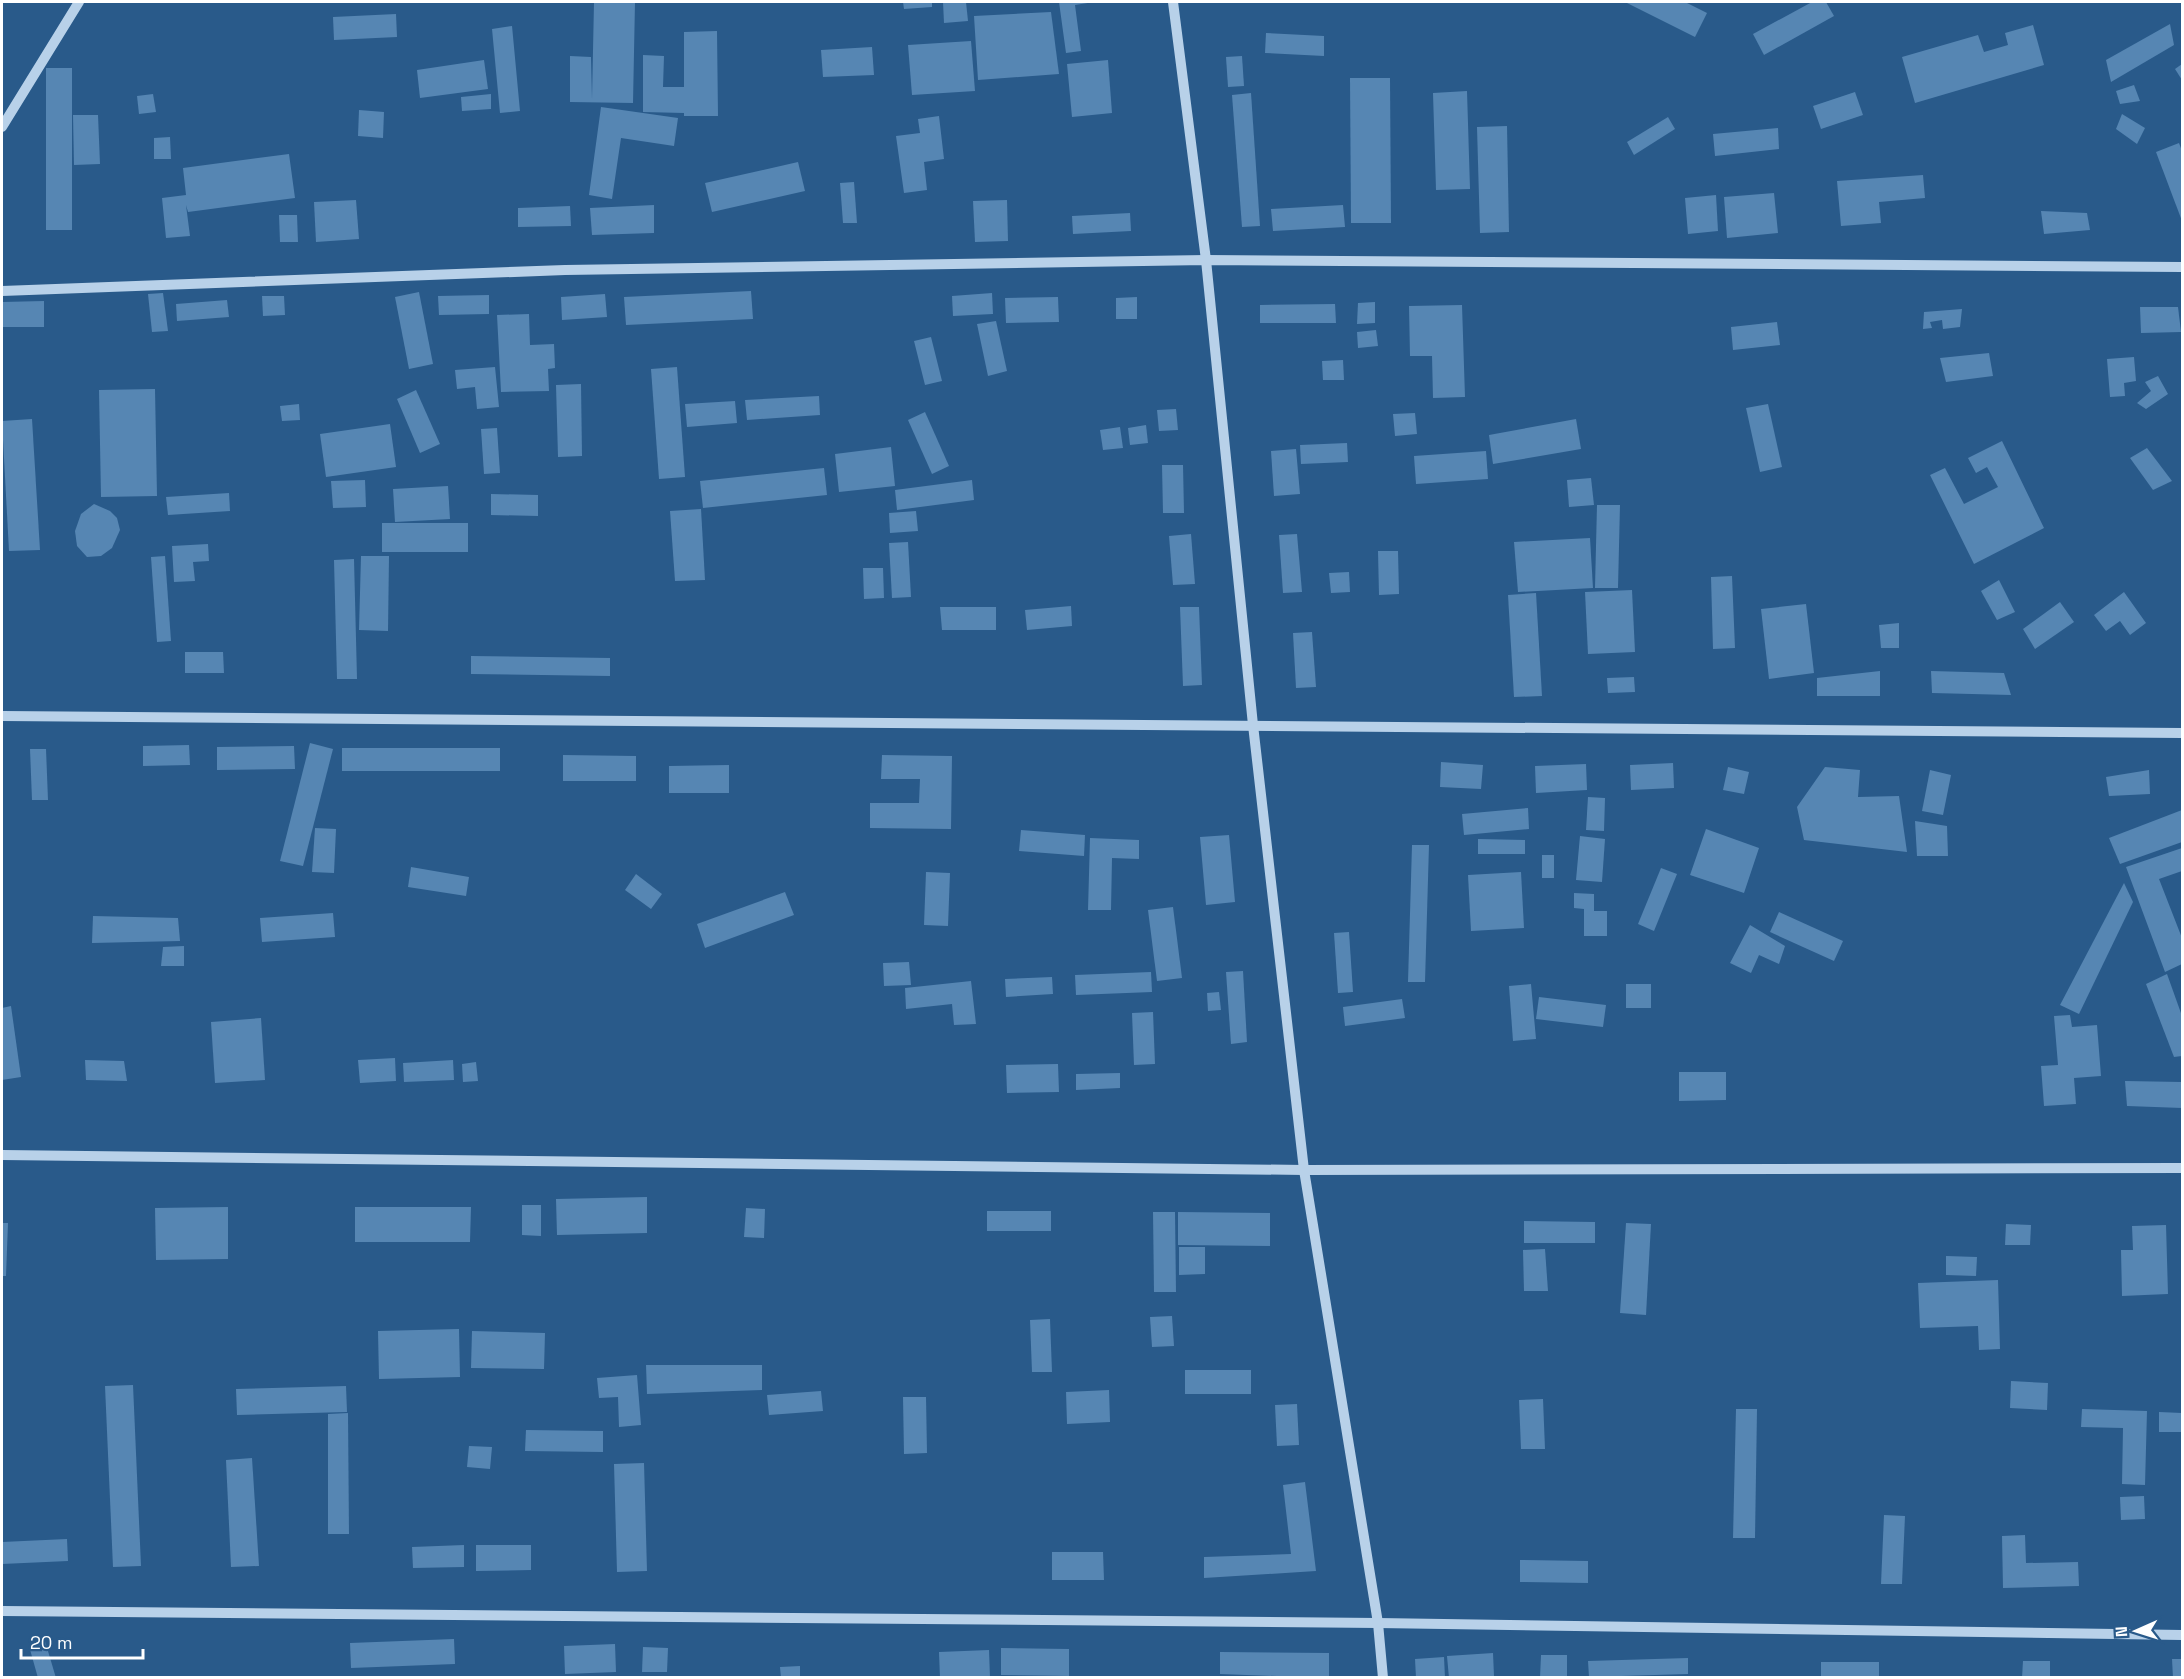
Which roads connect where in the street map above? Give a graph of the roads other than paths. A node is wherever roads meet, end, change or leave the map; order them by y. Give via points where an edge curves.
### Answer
1 (79, 2) edge
2 (1173, 2) edge
3 (2, 127) edge
4 (1206, 260) junction
5 (2182, 267) edge
6 (2, 291) edge
7 (2, 716) edge
8 (1253, 725) junction
9 (2182, 733) edge
10 (2, 1155) edge
11 (2182, 1168) edge
12 (1304, 1170) junction
13 (2, 1611) edge
14 (1378, 1623) junction
15 (2182, 1635) edge
16 (1383, 1677) edge

1 - 3 street
2 - 4 street
4 - 5 street
4 - 6 street via 565,270
4 - 8 street
7 - 8 street
8 - 9 street
8 - 12 street
10 - 12 street
11 - 12 street
12 - 14 street
13 - 14 street
14 - 15 street
14 - 16 street

